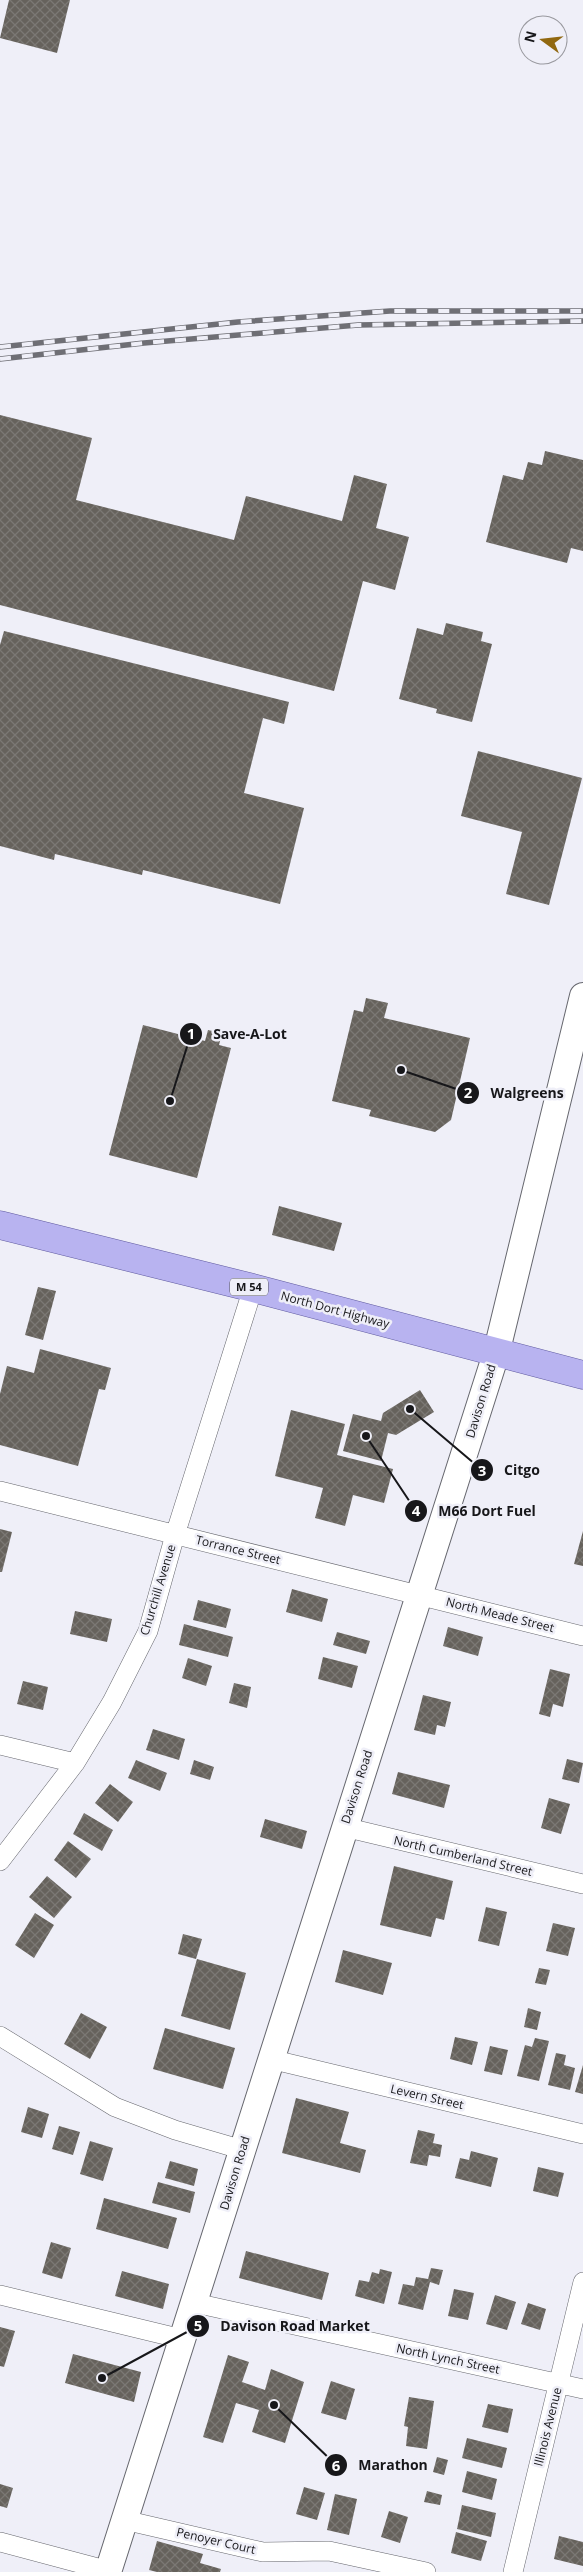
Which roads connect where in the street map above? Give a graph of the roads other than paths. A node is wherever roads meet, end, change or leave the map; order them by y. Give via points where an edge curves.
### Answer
1 (583, 996) edge
2 (0, 1225) edge
3 (253, 1288) junction
4 (496, 1354) junction
5 (583, 1375) edge
6 (0, 1491) edge
7 (175, 1535) junction
8 (418, 1595) junction
9 (583, 1636) edge
10 (0, 1745) edge
11 (75, 1763) junction
12 (344, 1828) junction
13 (0, 1861) edge
14 (583, 1884) edge
15 (0, 2036) edge
16 (270, 2059) junction
17 (583, 2134) edge
18 (243, 2150) junction
19 (583, 2282) edge
20 (0, 2295) edge
21 (195, 2304) junction
22 (182, 2339) junction
23 (558, 2384) junction
24 (583, 2389) edge
25 (124, 2520) junction
26 (0, 2542) edge
27 (108, 2571) edge
28 (426, 2572) edge
29 (513, 2572) edge

1 - 4 main road, Davison Road
2 - 3 main road, North Dort Highway / M 54
3 - 4 main road, North Dort Highway / M 54
3 - 7 street, Churchill Avenue
4 - 5 main road, North Dort Highway / M 54
4 - 8 main road, Davison Road
6 - 7 street, Torrance Street
7 - 8 street, Torrance Street
7 - 11 street, Churchill Avenue via 148,1631 112,1702
8 - 9 street, North Meade Street
8 - 12 main road, Davison Road
10 - 11 street
11 - 13 street, Churchill Avenue
12 - 14 street, North Cumberland Street
12 - 16 main road, Davison Road
15 - 18 street via 115,2107 174,2130
16 - 17 street, Levern Street
16 - 18 main road, Davison Road
18 - 21 main road, Davison Road
19 - 23 street, Illinois Avenue
20 - 22 street
21 - 22 main road, Davison Road
21 - 23 street, North Lynch Street
22 - 25 main road, Davison Road
23 - 24 street, North Lynch Street
23 - 29 street, Illinois Avenue
25 - 27 main road, Davison Road
25 - 28 street, Penoyer Court via 263,2552 329,2551
26 - 27 street

